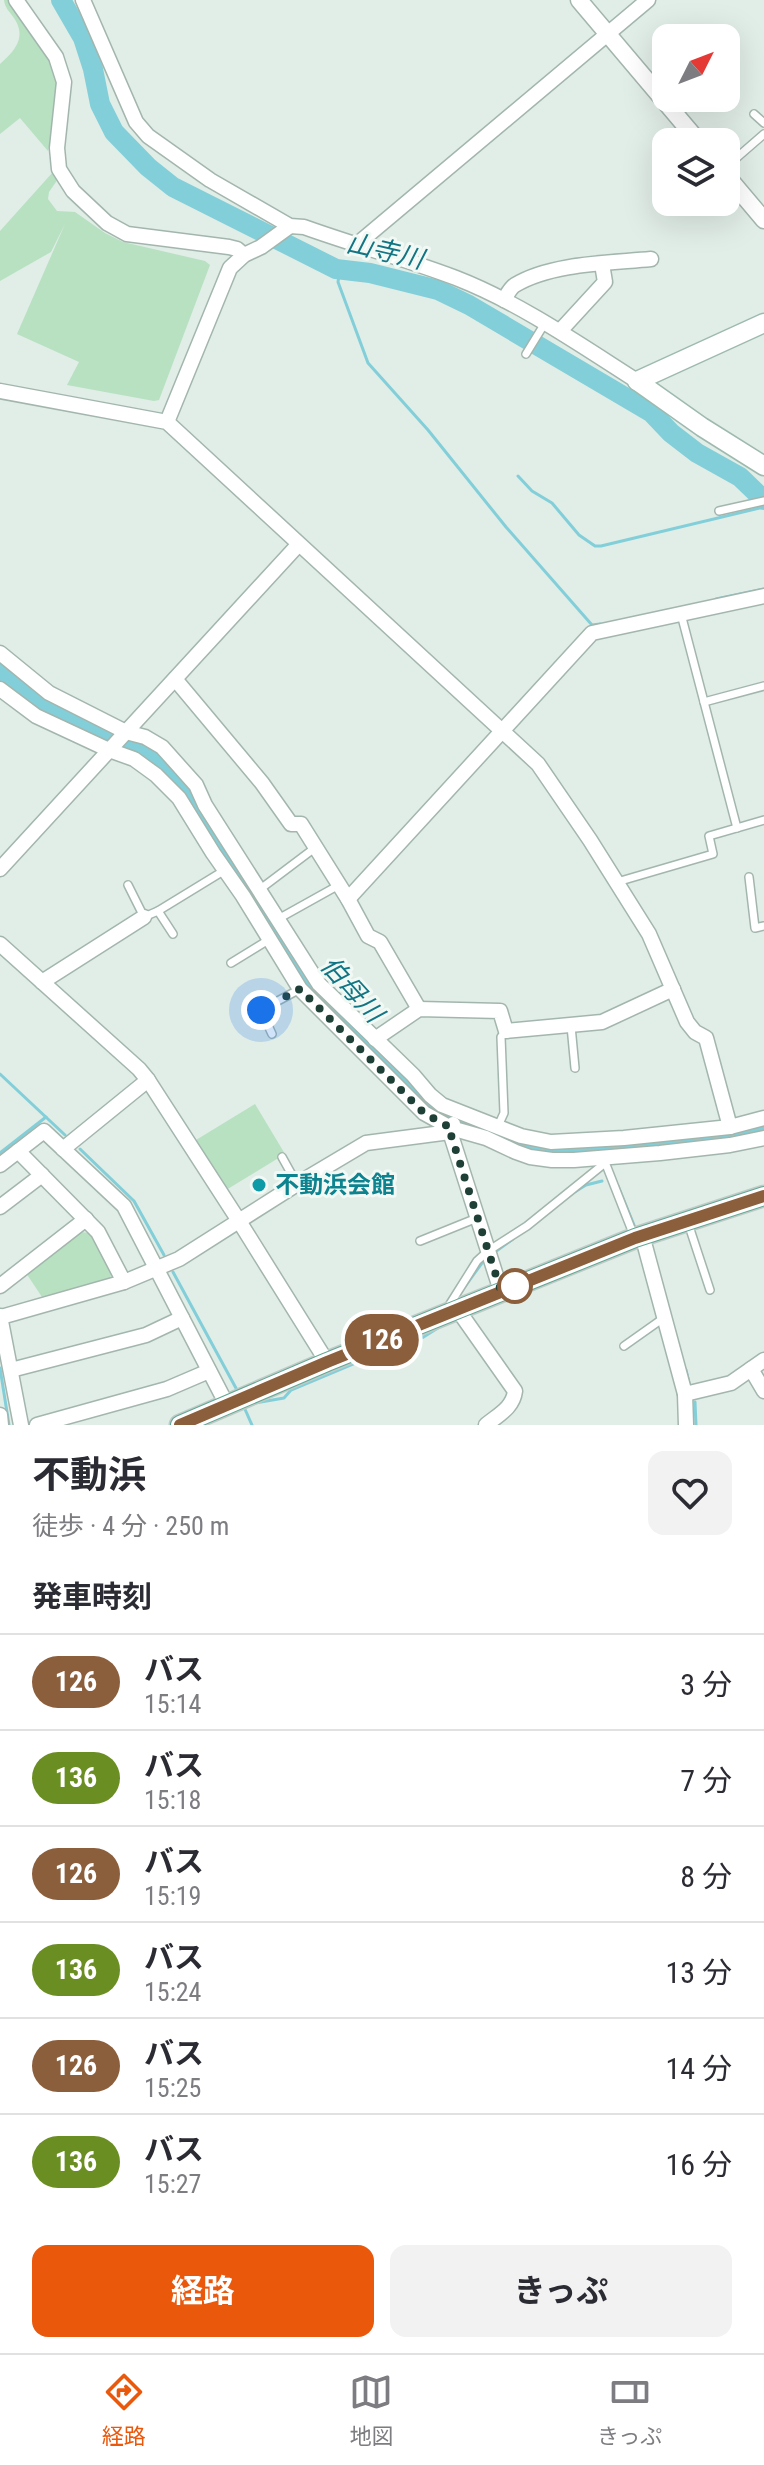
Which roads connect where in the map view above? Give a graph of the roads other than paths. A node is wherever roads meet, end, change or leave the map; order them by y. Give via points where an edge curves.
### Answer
1 (16, 0) edge
2 (83, 0) edge
3 (579, 0) edge
4 (648, 0) edge
5 (608, 34) junction
6 (754, 114) dead end
7 (764, 123) edge
8 (687, 128) edge
9 (764, 134) edge
10 (740, 155) edge
11 (740, 192) edge
12 (764, 220) edge
13 (286, 228) junction
14 (355, 246) junction
15 (244, 255) junction
16 (651, 259) dead end
17 (602, 264) junction
18 (504, 300) junction
19 (545, 323) junction
20 (764, 323) edge
21 (560, 331) junction
22 (526, 354) dead end
23 (637, 381) junction
24 (0, 391) edge
25 (167, 422) junction
26 (764, 466) edge
27 (764, 501) edge
28 (719, 511) dead end
29 (298, 545) junction
30 (764, 596) edge
31 (681, 614) junction
32 (0, 653) edge
33 (175, 679) junction
34 (764, 686) edge
35 (0, 689) edge
36 (704, 702) junction
37 (502, 732) junction
38 (118, 740) junction
39 (764, 820) edge
40 (737, 828) junction
41 (316, 847) junction
42 (240, 860) junction
43 (0, 869) edge
44 (225, 870) junction
45 (749, 877) dead end
46 (617, 882) junction
47 (128, 885) dead end
48 (339, 885) junction
49 (259, 890) junction
50 (348, 899) junction
51 (151, 914) junction
52 (278, 919) junction
53 (764, 926) edge
54 (173, 934) dead end
55 (270, 939) junction
56 (0, 944) edge
57 (231, 963) dead end
58 (42, 982) junction
59 (300, 989) junction
60 (673, 989) junction
61 (419, 1009) junction
62 (571, 1026) junction
63 (506, 1031) junction
64 (272, 1034) dead end
65 (375, 1039) junction
66 (575, 1068) dead end
67 (148, 1080) junction
68 (458, 1111) junction
69 (764, 1118) edge
70 (498, 1126) junction
71 (730, 1127) junction
72 (450, 1130) junction
73 (764, 1138) edge
74 (603, 1140) junction
75 (63, 1149) junction
76 (18, 1151) junction
77 (282, 1157) dead end
78 (605, 1161) junction
79 (0, 1165) edge
80 (42, 1175) junction
81 (297, 1184) junction
82 (764, 1196) edge
83 (0, 1207) edge
84 (477, 1218) junction
85 (86, 1219) junction
86 (687, 1220) junction
87 (239, 1221) junction
88 (639, 1236) junction
89 (420, 1241) dead end
90 (488, 1251) junction
91 (157, 1269) junction
92 (124, 1282) junction
93 (0, 1286) edge
94 (710, 1290) dead end
95 (501, 1291) junction
96 (454, 1307) junction
97 (0, 1317) edge
98 (665, 1317) junction
99 (182, 1318) junction
100 (624, 1346) dead end
101 (327, 1362) junction
102 (758, 1365) edge
103 (11, 1370) junction
104 (209, 1371) junction
105 (764, 1391) edge
106 (685, 1394) junction
107 (227, 1405) junction
108 (0, 1415) edge
109 (1, 1425) edge
110 (21, 1425) edge
111 (37, 1425) edge
112 (180, 1425) edge
113 (486, 1425) edge
114 (686, 1425) edge

1 - 15 street via 56,57 64,82 57,148 59,169 73,191 127,234 229,247
2 - 13 street via 129,110 148,136
3 - 5 street
4 - 5 street
5 - 8 street
5 - 14 street
6 - 7 lane
9 - 10 lane
11 - 12 street
13 - 14 street via 304,227
13 - 15 street
14 - 18 street via 456,278
15 - 25 street via 230,268
16 - 17 street
17 - 18 street via 544,274 513,286
17 - 21 street via 605,282
18 - 19 street
19 - 21 street
19 - 22 lane
20 - 23 main road
21 - 23 street
23 - 26 main road
24 - 25 street
25 - 29 street
27 - 28 lane
29 - 33 street
29 - 37 street
30 - 31 street
31 - 36 lane
31 - 37 street via 592,633
32 - 38 street
33 - 38 street
33 - 41 street via 291,824 301,824
34 - 36 lane
35 - 38 street via 36,716
36 - 40 lane
37 - 46 street via 538,764
37 - 50 street
38 - 42 street via 145,737 162,747 196,785
38 - 43 street
38 - 44 street via 179,798
39 - 40 lane
40 - 46 lane via 709,836 713,854
41 - 48 street
41 - 49 lane
42 - 44 street
42 - 49 street
44 - 51 lane
44 - 55 street
45 - 53 lane via 755,928
46 - 60 street via 649,934
47 - 51 lane
48 - 50 street
48 - 52 lane
49 - 52 street
50 - 61 street
51 - 54 lane
51 - 58 street
52 - 65 street via 319,984
55 - 57 lane
55 - 59 street
56 - 58 street
58 - 67 street
59 - 64 lane via 261,1010
59 - 72 street via 424,1113
60 - 62 street via 602,1022
60 - 71 street via 687,1022 706,1038
61 - 63 street via 500,1011
61 - 65 street
62 - 63 street
62 - 66 lane
63 - 70 lane via 501,1037 504,1113
65 - 68 street via 430,1095
67 - 75 street
67 - 87 street
68 - 70 street
68 - 72 street
69 - 71 street
70 - 74 street via 536,1140
71 - 74 street
72 - 78 street via 530,1157
72 - 81 street via 366,1143
72 - 84 street
73 - 78 street
74 - 78 street
75 - 76 street via 44,1131
75 - 91 street via 124,1206
76 - 79 street
76 - 80 street
77 - 81 lane
78 - 88 lane
78 - 90 lane
80 - 83 street
80 - 85 street
81 - 87 street
82 - 86 main road
84 - 89 lane
84 - 90 street
85 - 92 street
85 - 93 street
86 - 88 main road
86 - 94 lane
87 - 91 street
87 - 101 street
88 - 95 main road
88 - 98 street
90 - 95 street
90 - 96 lane via 477,1261
91 - 92 street
91 - 99 street
92 - 97 street
95 - 96 main road
96 - 101 main road
96 - 113 street via 515,1391 509,1407
97 - 103 street
98 - 100 lane
98 - 106 street
99 - 103 street via 146,1335
99 - 104 street
101 - 107 main road
102 - 105 street
102 - 106 street via 731,1383
103 - 110 street
104 - 107 street
104 - 111 street via 167,1389
106 - 114 street
107 - 112 main road
108 - 109 street

